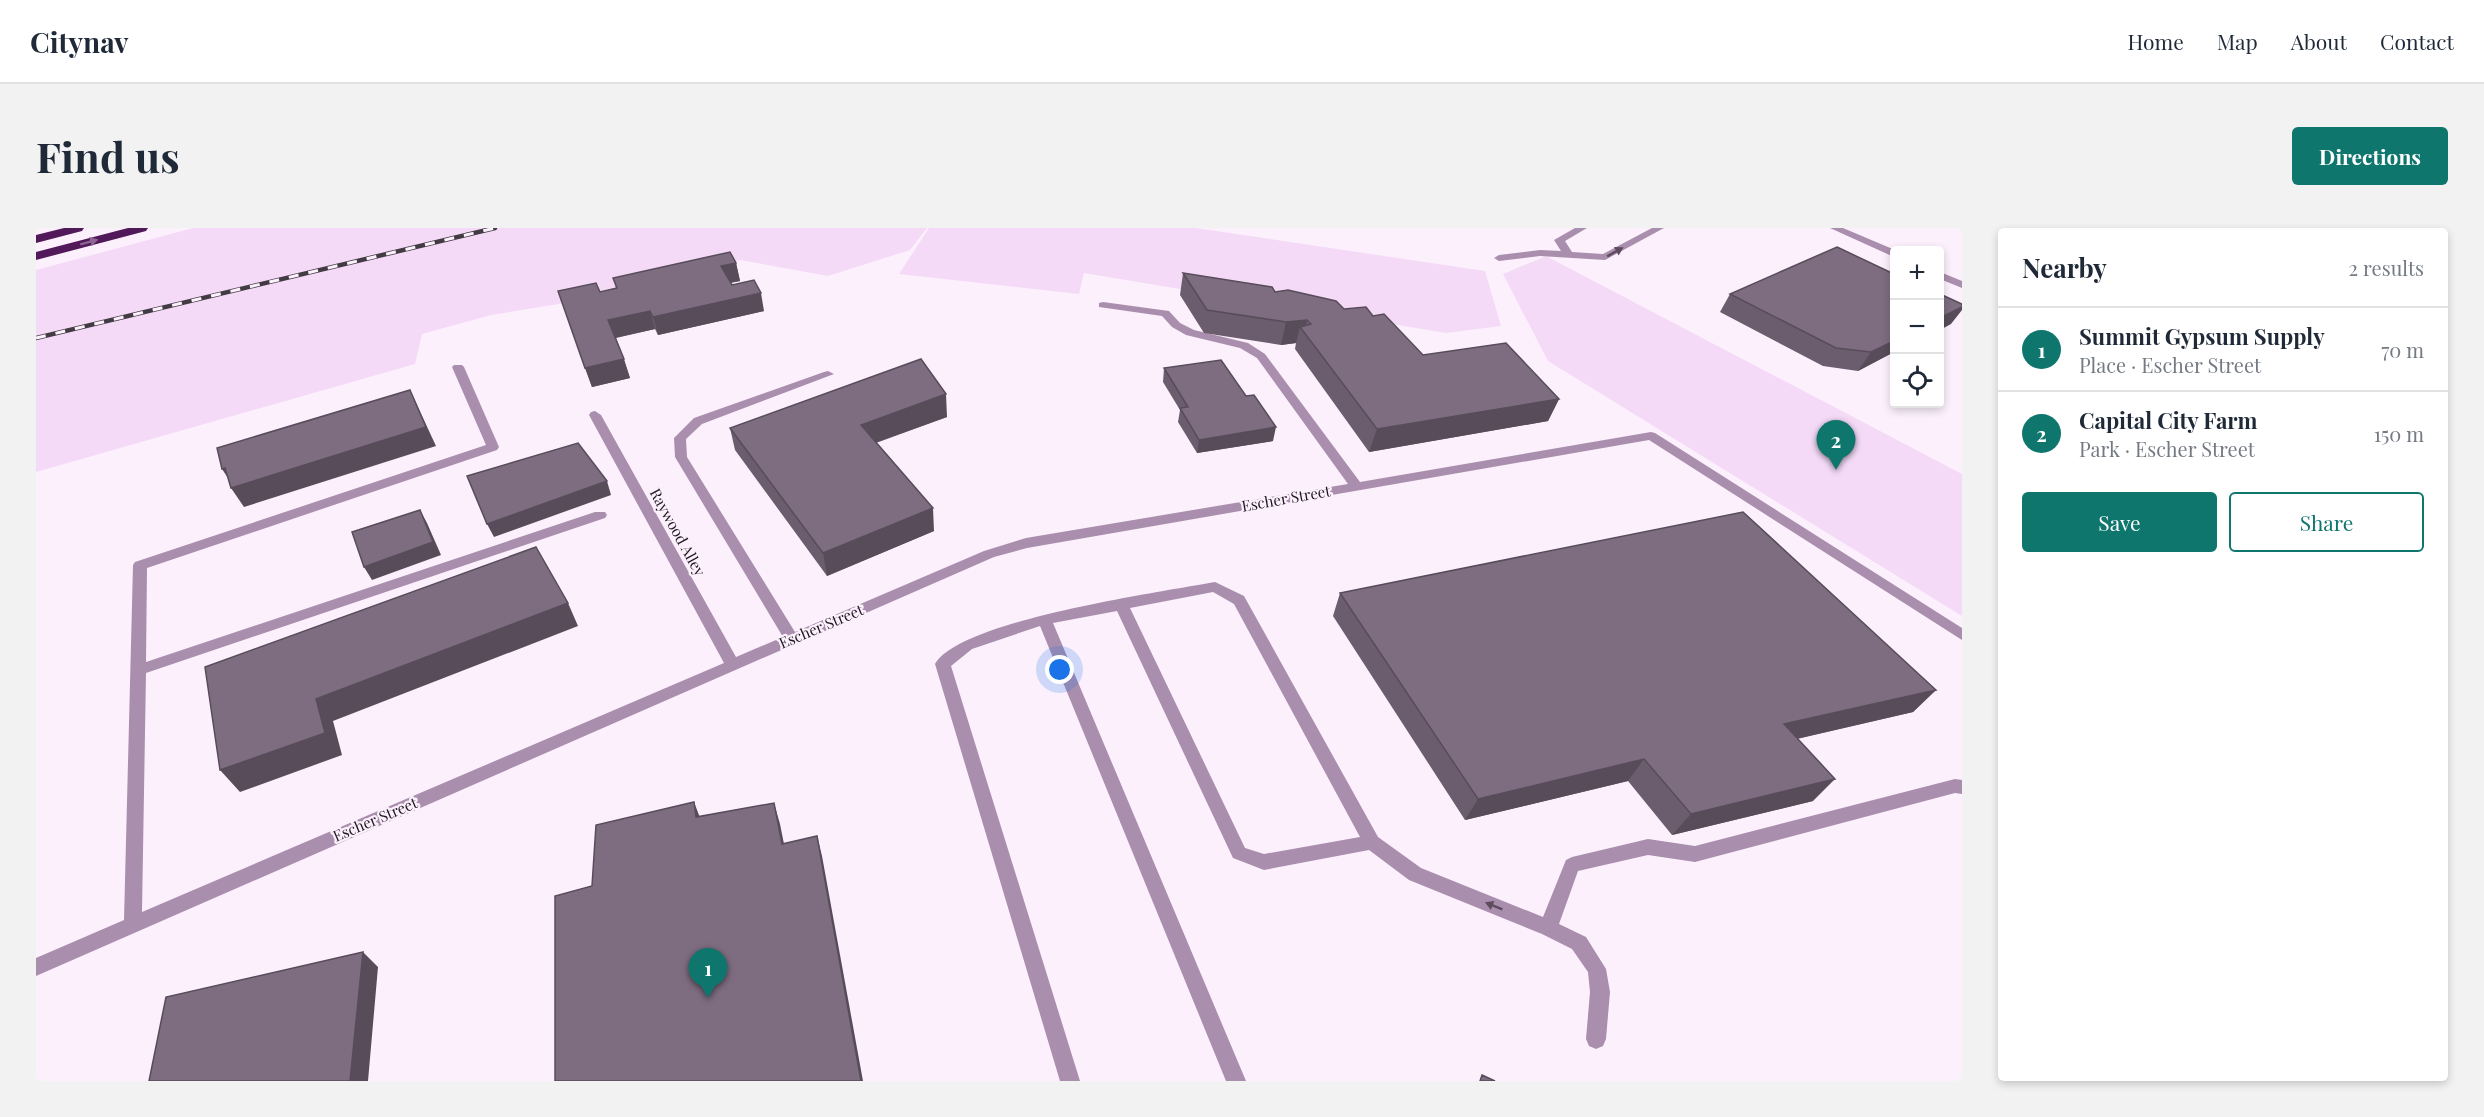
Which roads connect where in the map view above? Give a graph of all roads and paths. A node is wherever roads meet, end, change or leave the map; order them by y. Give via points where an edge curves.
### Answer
1 (78, 228) edge
2 (142, 228) edge
3 (1582, 228) edge
4 (1659, 228) edge
5 (1835, 228) edge
6 (36, 239) edge
7 (1890, 253) edge
8 (1568, 254) junction
9 (36, 256) edge
10 (1499, 258) dead end
11 (1944, 277) edge
12 (1962, 285) edge
13 (1103, 305) dead end
14 (458, 367) dead end
15 (828, 374) dead end
16 (595, 414) dead end
17 (1357, 486) junction
18 (600, 515) dead end
19 (1121, 604) junction
20 (1044, 619) junction
21 (1962, 635) edge
22 (792, 639) junction
23 (732, 664) junction
24 (138, 670) junction
25 (1962, 788) edge
26 (1372, 842) junction
27 (133, 925) junction
28 (1548, 928) junction
29 (36, 967) edge
30 (1596, 1039) dead end
31 (1070, 1081) edge
32 (1236, 1081) edge

1 - 6 highway
9 -> 2 highway
3 - 8 street via 1558,240
8 -> 4 street via 1605,257
5 - 7 street
8 - 10 street
11 - 12 street
13 - 17 street via 1165,313 1190,333 1244,345 1261,356
14 - 24 street via 493,447 140,565
15 - 22 street via 698,421 680,438 681,457
16 - 23 street, Raywood Alley
17 - 21 street, Escher Street via 1651,436
17 - 22 street, Escher Street via 1026,543 989,554
18 - 24 street
19 - 20 street
19 - 26 street via 1215,587 1239,600
19 - 26 street via 1239,853 1264,862
20 - 31 street via 967,645 943,664
20 - 32 street
22 - 23 street, Escher Street
23 - 27 street, Escher Street
24 - 27 street
25 - 28 street via 1955,786 1695,854 1648,847 1572,865
28 -> 26 street via 1414,874
27 - 29 street, Escher Street
28 - 30 street via 1579,943 1598,969

